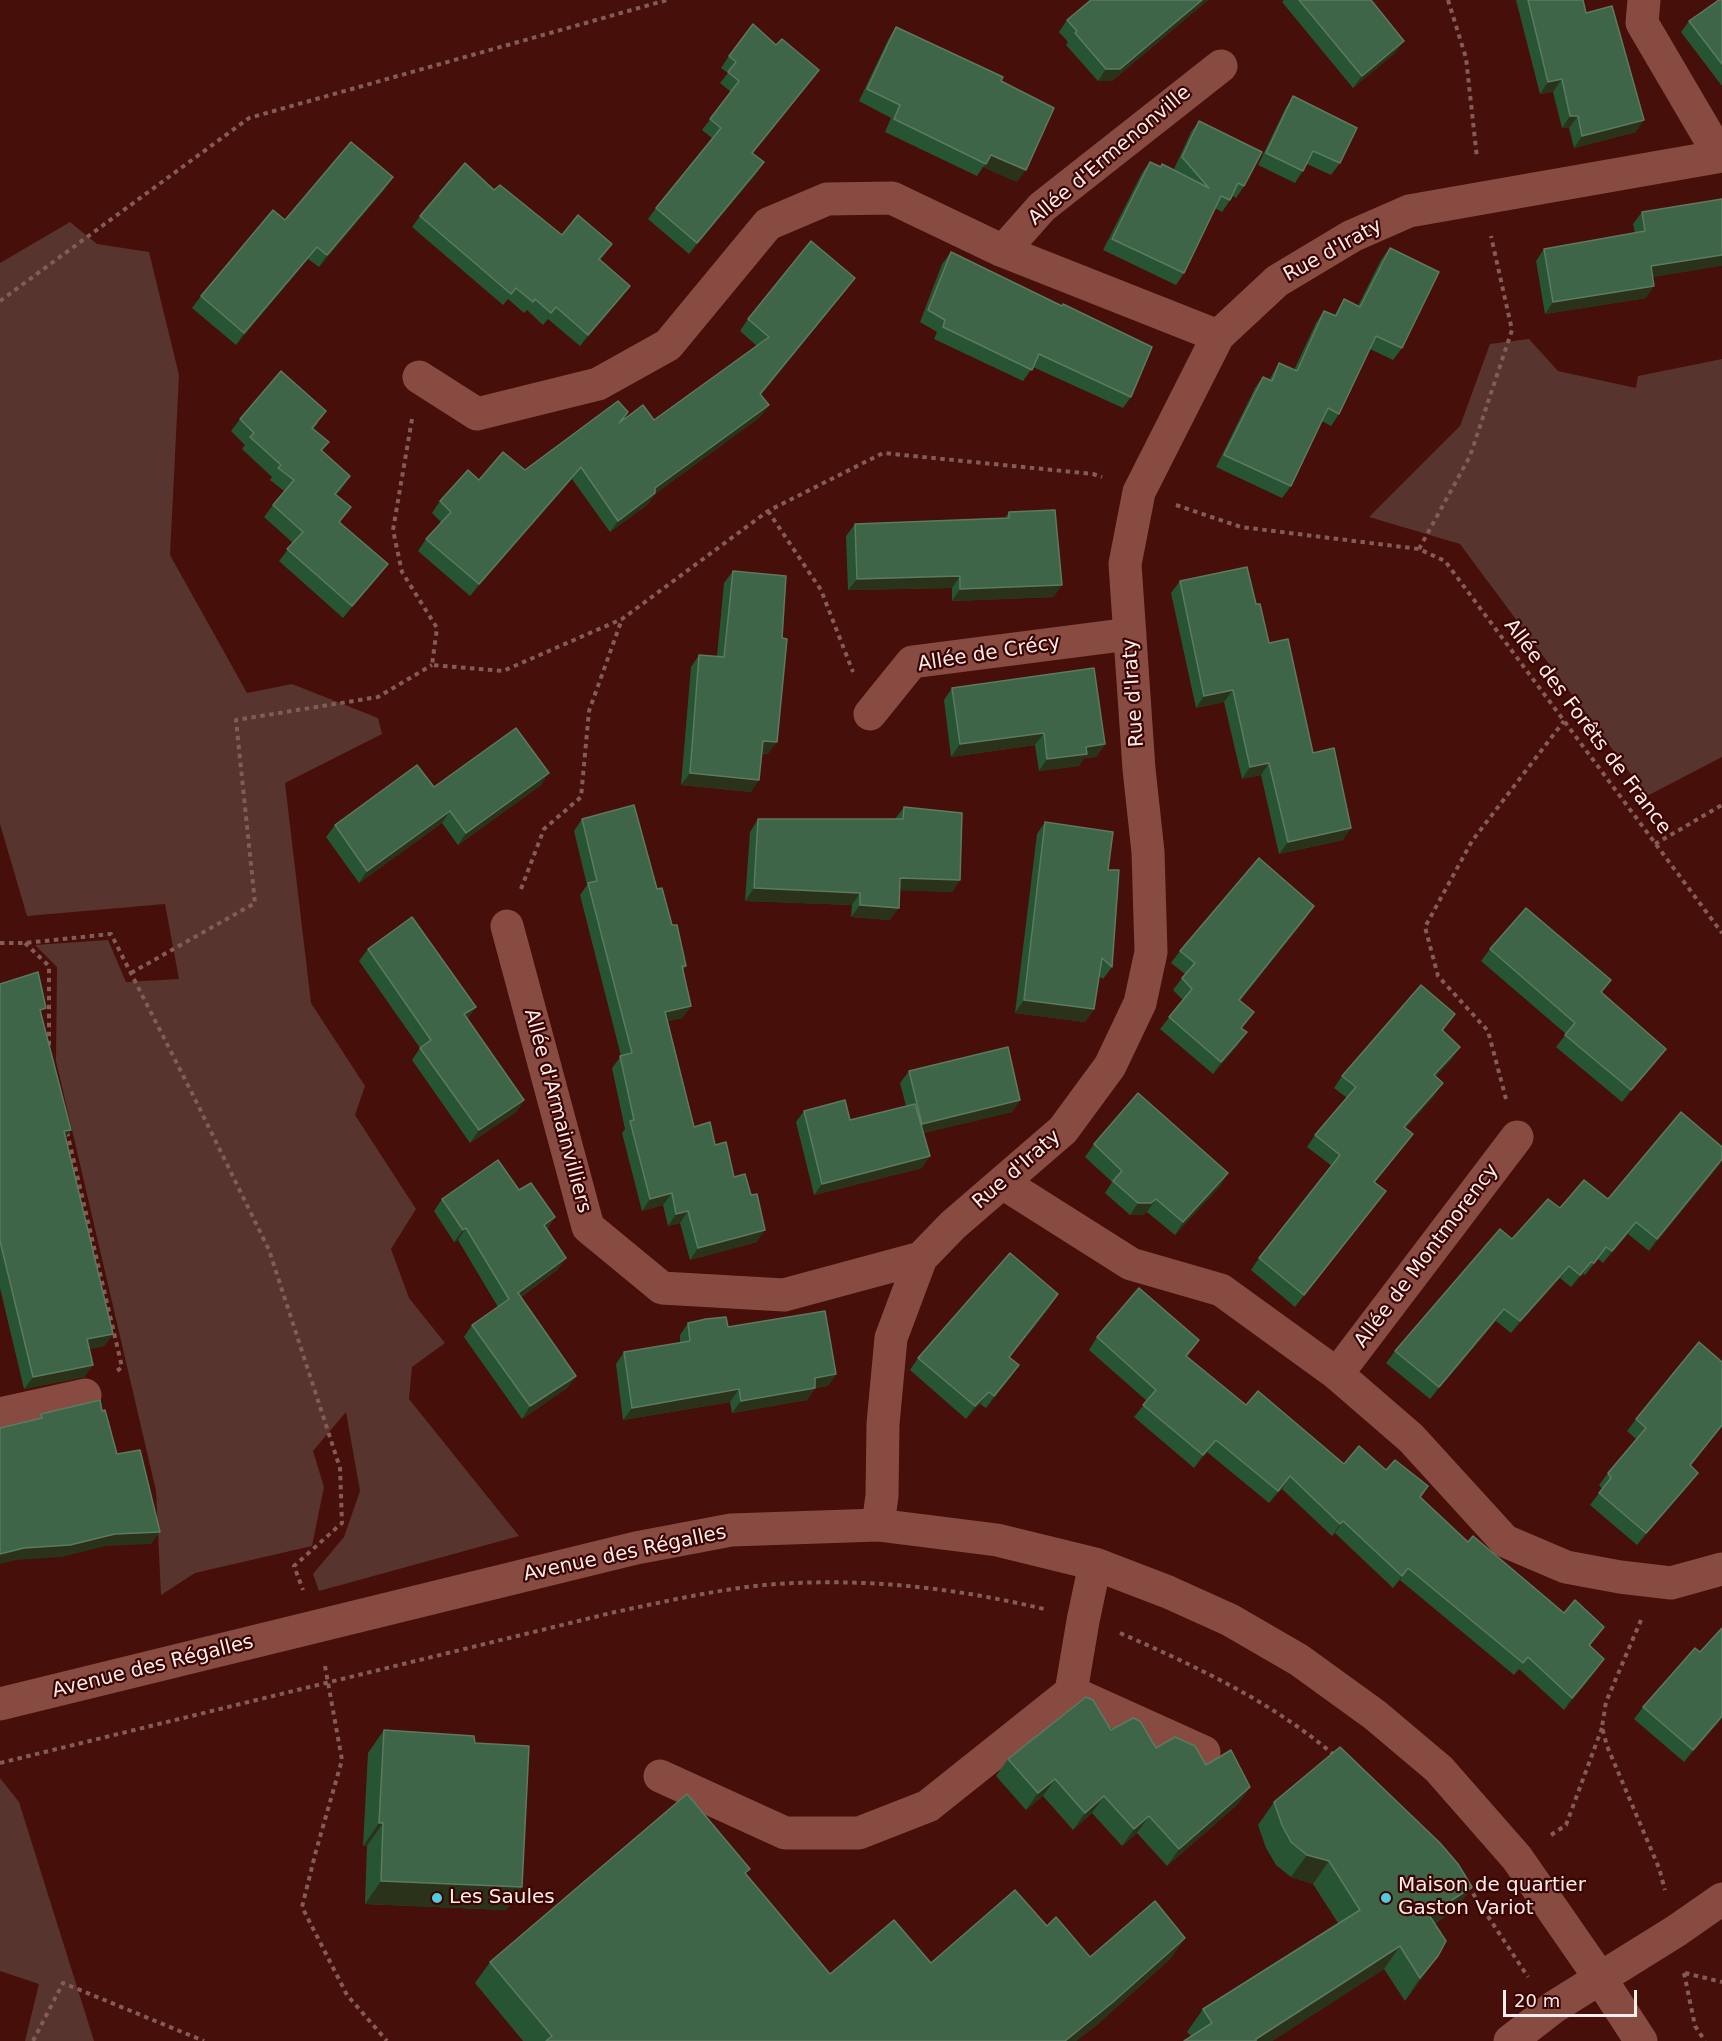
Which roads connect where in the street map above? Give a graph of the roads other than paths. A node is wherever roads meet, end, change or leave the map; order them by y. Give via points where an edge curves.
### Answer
1 (1644, 0) edge
2 (1221, 66) dead end
3 (1721, 156) edge
4 (1003, 251) junction
5 (1218, 336) junction
6 (419, 377) road end
7 (1130, 634) junction
8 (870, 714) road end
9 (507, 926) road end
10 (1517, 1137) road end
11 (1003, 1183) junction
12 (921, 1258) junction
13 (1337, 1374) junction
14 (85, 1395) road end
15 (0, 1414) edge
16 (878, 1526) junction
17 (1095, 1564) junction
18 (1722, 1569) edge
19 (1071, 1692) junction
20 (0, 1704) edge
21 (1204, 1752) dead end
22 (660, 1776) dead end
23 (1722, 1899) edge
24 (1600, 1978) junction
25 (1510, 2041) edge
26 (1641, 2041) edge

1 - 3 street via 1642,23
2 - 4 street, Allée d'Ermenonville via 1042,207
3 - 5 street, Rue d'Iraty via 1410,211 1352,236 1277,281
4 - 5 street
4 - 6 street via 892,198 827,199 768,224 668,345 598,384 477,414
5 - 7 street, Rue d'Iraty via 1139,492 1125,564
7 - 8 street, Allée de Crécy via 912,662
7 - 11 street, Rue d'Iraty via 1148,852 1151,952 1140,1003 1110,1066 1064,1130
9 - 12 street, Allée d'Armainvilliers via 588,1227 662,1288 784,1295
10 - 13 street, Allée de Montmorency
11 - 12 street, Rue d'Iraty
11 - 13 street via 1131,1264 1221,1290
12 - 16 street, Rue d'Iraty via 891,1338
13 - 18 street via 1411,1438 1505,1541 1566,1567 1671,1583
14 - 15 street
16 - 17 street, Avenue des Régalles via 998,1540
16 - 20 street, Avenue des Régalles via 731,1530 636,1548
17 - 19 street
17 - 24 street, Avenue des Régalles via 1230,1620 1299,1660 1375,1716 1438,1769 1517,1858
19 - 21 street
19 - 22 street via 928,1806 859,1833 785,1833
23 - 24 street
24 - 25 street
24 - 26 street, Avenue des Régalles

